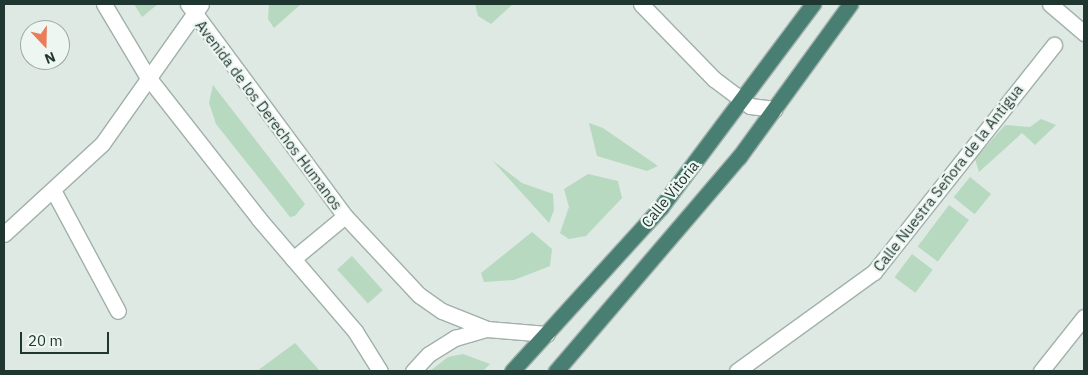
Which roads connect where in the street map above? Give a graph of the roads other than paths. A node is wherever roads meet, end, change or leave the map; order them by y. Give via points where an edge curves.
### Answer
1 (104, 4) edge
2 (641, 4) edge
3 (813, 4) edge
4 (850, 4) edge
5 (1050, 4) edge
6 (194, 7) edge
7 (1082, 34) edge
8 (1054, 45) dead end
9 (147, 76) junction
10 (742, 102) junction
11 (775, 109) junction
12 (54, 190) junction
13 (345, 216) junction
14 (4, 234) edge
15 (293, 259) junction
16 (118, 311) dead end
17 (1084, 317) edge
18 (487, 329) junction
19 (547, 334) junction
20 (380, 371) edge
21 (413, 371) edge
22 (512, 371) edge
23 (556, 371) edge
24 (737, 371) edge
25 (1041, 371) edge

1 - 9 street
2 - 10 street via 714,79
3 - 10 highway, Calle Vitoria
4 - 11 highway, Calle Vitoria
5 - 7 street
6 - 9 street, Avenida de los Derechos Humanos
6 - 13 street, Avenida de los Derechos Humanos
8 - 24 street, Calle Nuestra Señora de la Antigua via 874,272
9 - 12 street, Avenida de los Derechos Humanos via 102,144
9 - 15 street
10 - 11 street via 758,110
10 - 19 highway, Calle Vitoria via 661,207
11 - 23 highway, Calle Vitoria
12 - 14 street, Avenida de los Derechos Humanos
12 - 16 street
13 - 15 street, Avenida de los Derechos Humanos
13 - 18 street, Avenida de los Derechos Humanos via 419,295 442,311
15 - 20 street via 355,331
17 - 25 street
18 - 19 street, Avenida de los Derechos Humanos
18 - 21 street, Avenida de los Derechos Humanos via 449,342 428,354
19 - 22 highway, Calle Vitoria

